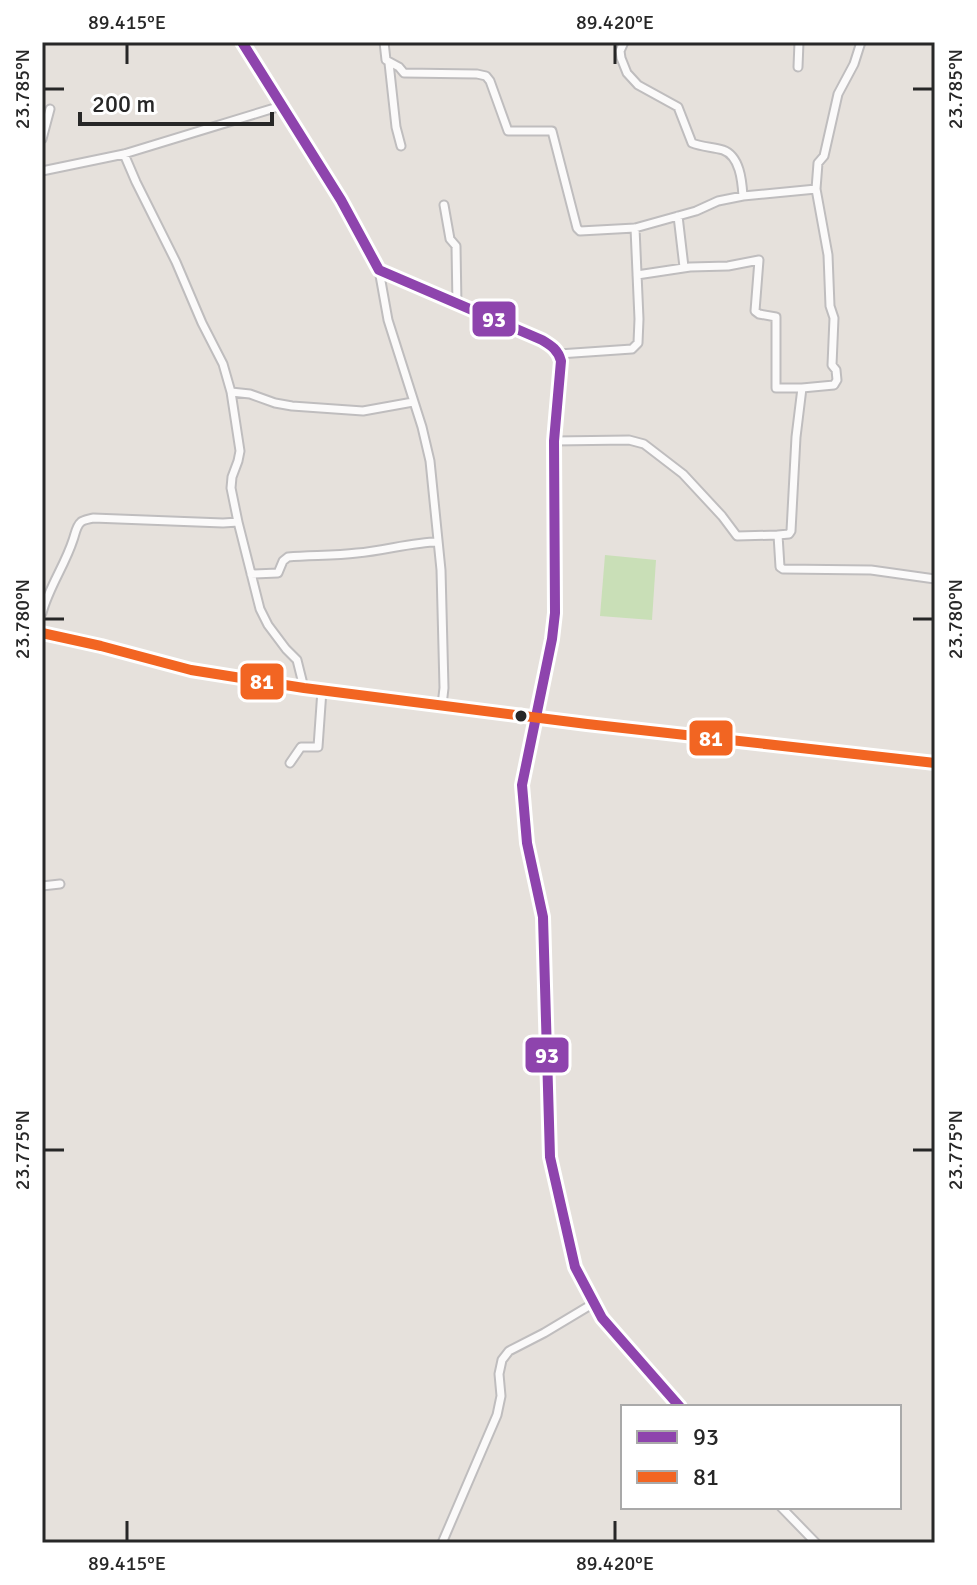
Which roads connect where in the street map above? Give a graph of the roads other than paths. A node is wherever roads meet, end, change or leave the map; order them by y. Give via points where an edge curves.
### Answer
1 (242, 42) edge
2 (384, 42) edge
3 (624, 42) edge
4 (799, 42) edge
5 (861, 42) edge
6 (389, 63) junction
7 (798, 67) dead end
8 (281, 106) junction
9 (50, 109) dead end
10 (42, 139) edge
11 (401, 146) dead end
12 (124, 154) junction
13 (42, 171) edge
14 (816, 189) junction
15 (743, 196) junction
16 (444, 205) dead end
17 (678, 216) junction
18 (635, 228) junction
19 (684, 267) junction
20 (379, 270) junction
21 (637, 275) junction
22 (457, 305) junction
23 (559, 354) junction
24 (802, 388) junction
25 (231, 392) junction
26 (413, 402) junction
27 (554, 441) junction
28 (238, 522) junction
29 (778, 535) junction
30 (438, 542) junction
31 (251, 574) junction
32 (935, 579) edge
33 (42, 613) edge
34 (42, 633) edge
35 (304, 688) junction
36 (322, 690) junction
37 (442, 705) junction
38 (537, 716) junction
39 (290, 763) dead end
40 (935, 763) edge
41 (60, 884) dead end
42 (42, 886) edge
43 (594, 1303) junction
44 (678, 1405) edge
45 (783, 1509) edge
46 (442, 1543) edge
47 (816, 1543) edge

1 - 8 street
2 - 6 street
3 - 15 street via 620,51 627,73 678,107 692,143 731,155
4 - 7 street
5 - 14 street via 838,94
6 - 11 street
6 - 18 street via 404,73 486,76 508,131 552,131 578,230
8 - 12 street
8 - 20 street
9 - 10 street
12 - 13 street
12 - 25 street via 223,364
14 - 15 street
14 - 24 street via 828,255 837,380 834,385
15 - 17 street
16 - 22 street via 456,246
17 - 18 street
17 - 19 street
18 - 21 street
19 - 21 street
19 - 24 street via 759,260 755,311 776,317 776,388
20 - 22 street
20 - 26 street
21 - 23 street via 636,347
22 - 23 street via 542,340
23 - 27 street
24 - 29 street via 791,531
25 - 26 street via 292,406 363,411
25 - 28 street via 240,451 231,488
26 - 30 street via 430,461
27 - 29 street via 644,444 683,474 737,536
27 - 38 street via 555,613
28 - 31 street
28 - 33 street via 80,522
29 - 32 street via 783,569 871,570
30 - 31 street via 288,557 278,573
30 - 37 street
31 - 35 street via 260,609 297,660
34 - 35 main road via 191,670
35 - 36 main road
36 - 37 main road
36 - 39 street via 318,747 301,747
37 - 38 main road
38 - 40 main road
38 - 43 street via 522,785 527,843 543,917 550,1157 575,1267
41 - 42 street
43 - 44 street
43 - 46 street via 502,1360 497,1415
45 - 47 street

